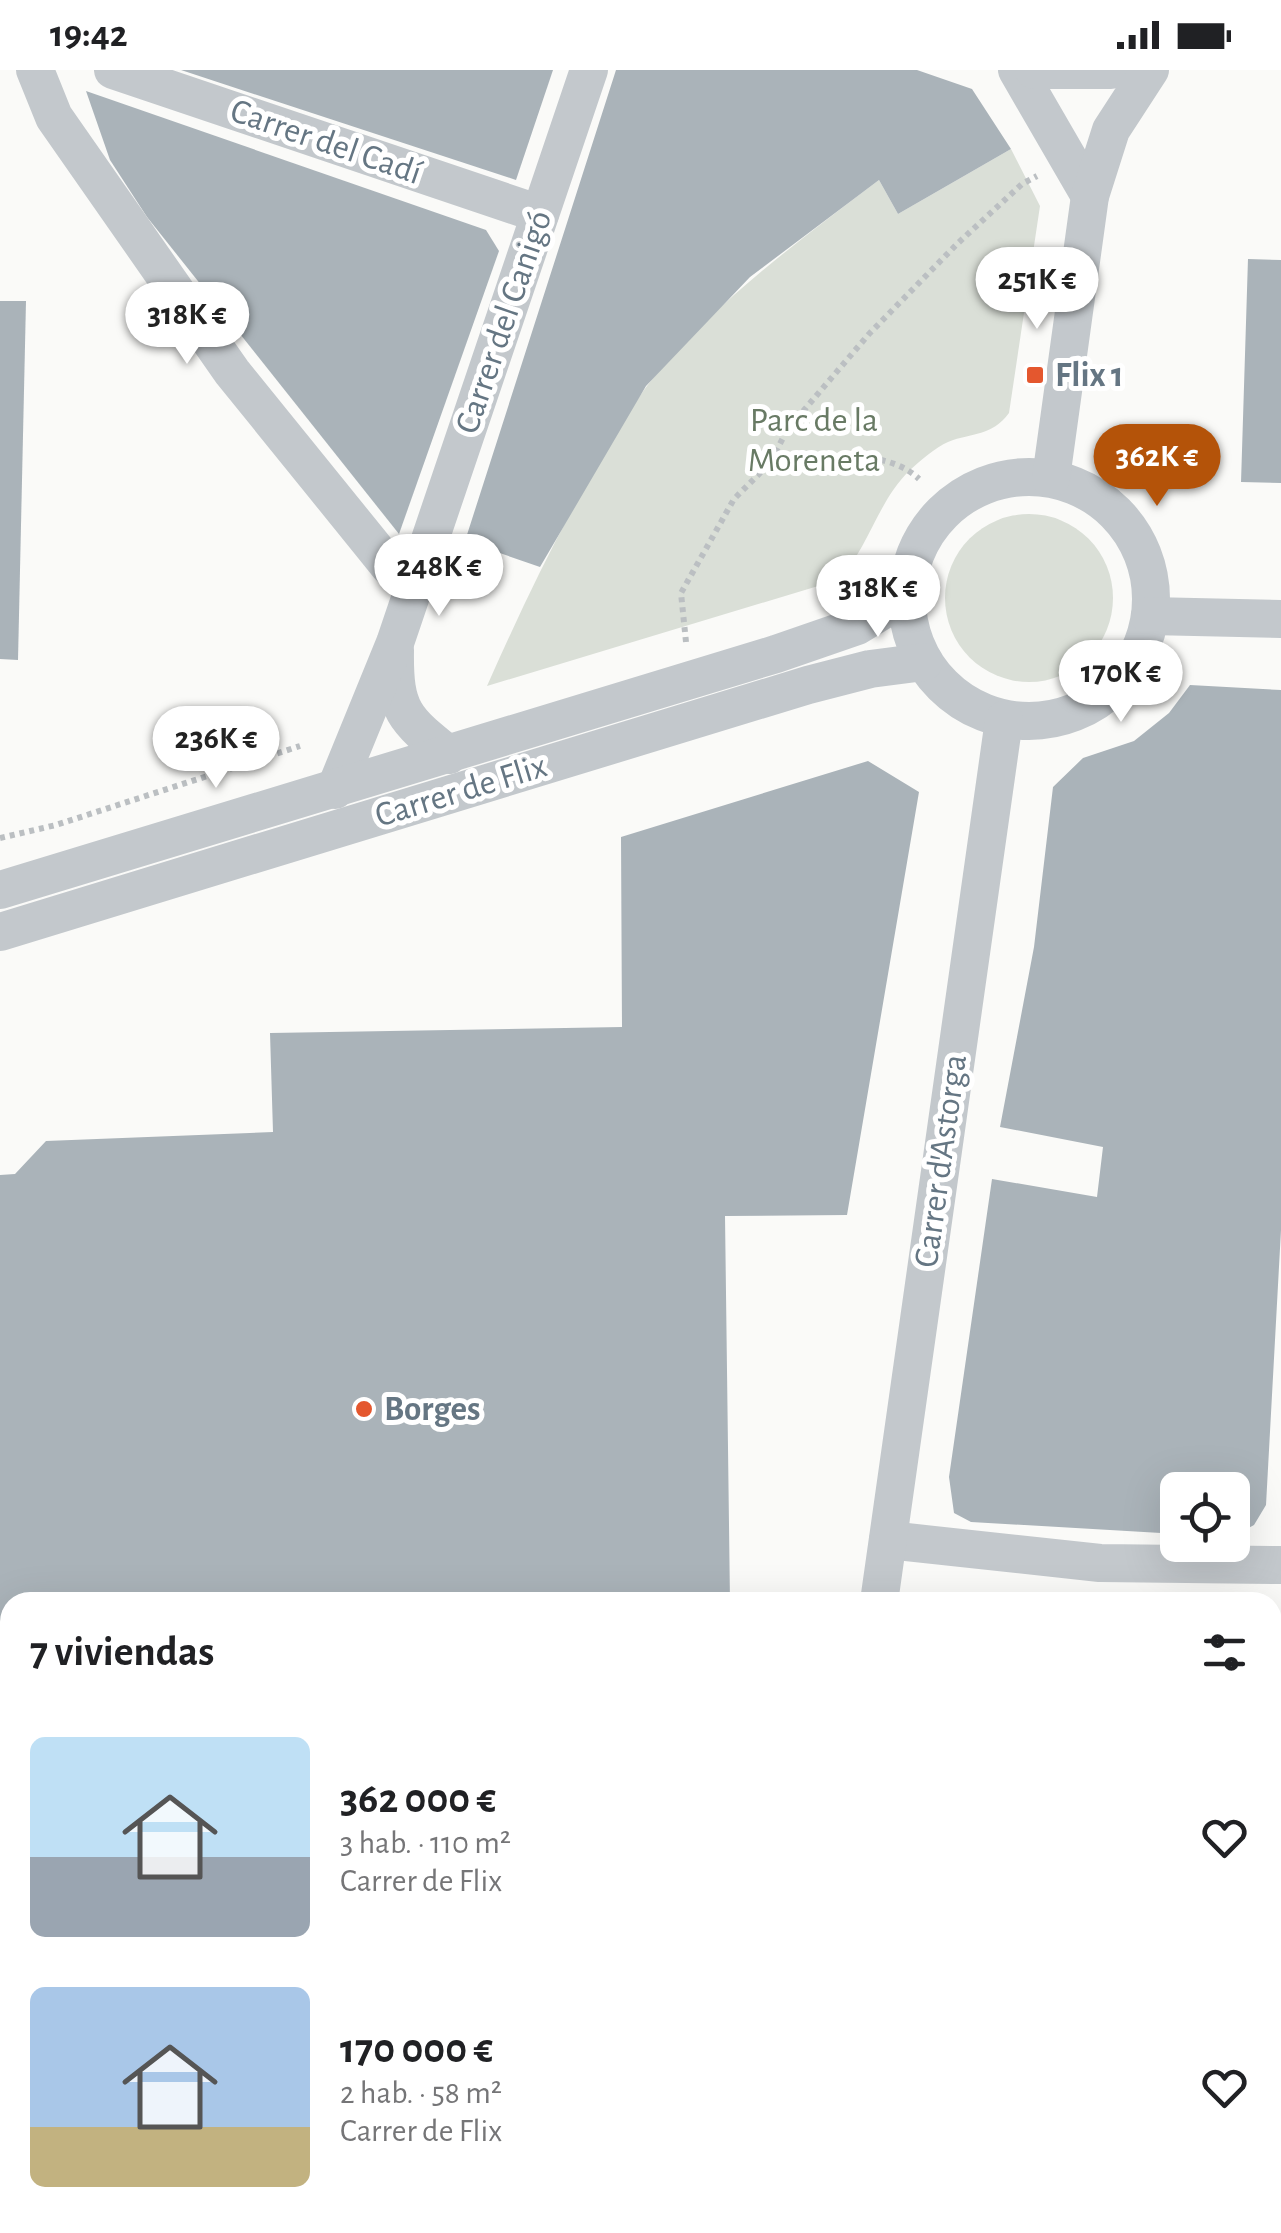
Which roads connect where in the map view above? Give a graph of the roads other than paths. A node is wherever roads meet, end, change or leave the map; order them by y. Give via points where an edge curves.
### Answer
1 (112, 70) edge
2 (588, 70) edge
3 (1017, 70) edge
4 (1034, 70) edge
5 (1111, 70) edge
6 (1150, 70) edge
7 (42, 71) edge
8 (1090, 196) junction
9 (540, 214) junction
10 (1051, 478) junction
11 (420, 573) junction
12 (906, 596) junction
13 (1150, 616) junction
14 (1281, 619) edge
15 (396, 643) junction
16 (924, 662) junction
17 (1004, 720) junction
18 (450, 755) junction
19 (335, 790) junction
20 (0, 890) edge
21 (0, 932) edge
22 (888, 1540) junction
23 (1281, 1565) edge
24 (880, 1592) edge

1 - 9 street, Carrer del Cadí
2 - 9 street, Carrer del Canigó
3 - 8 street
4 - 5 street
6 - 8 street via 1111,130
7 - 11 street via 63,132 232,372 389,566
8 - 10 street
9 - 11 street, Carrer del Canigó
10 - 12 street via 995,481 944,510 918,545
10 - 13 street via 1109,505 1131,531 1149,569
11 - 15 street, Carrer del Canigó
12 - 16 street
12 - 18 street, Carrer de Flix via 856,626 776,654
13 - 14 street
13 - 17 street via 1138,656 1102,697 1050,720
15 - 18 street, Carrer del Canigó via 396,691 409,723
15 - 19 street, Carrer del Canigó
16 - 17 street via 960,700
16 - 21 street, Carrer de Flix via 808,685
17 - 22 street, Carrer d'Astorga
18 - 19 street, Carrer de Flix
19 - 20 street, Carrer de Flix
22 - 23 street via 1100,1563
22 - 24 street, Carrer d'Astorga

